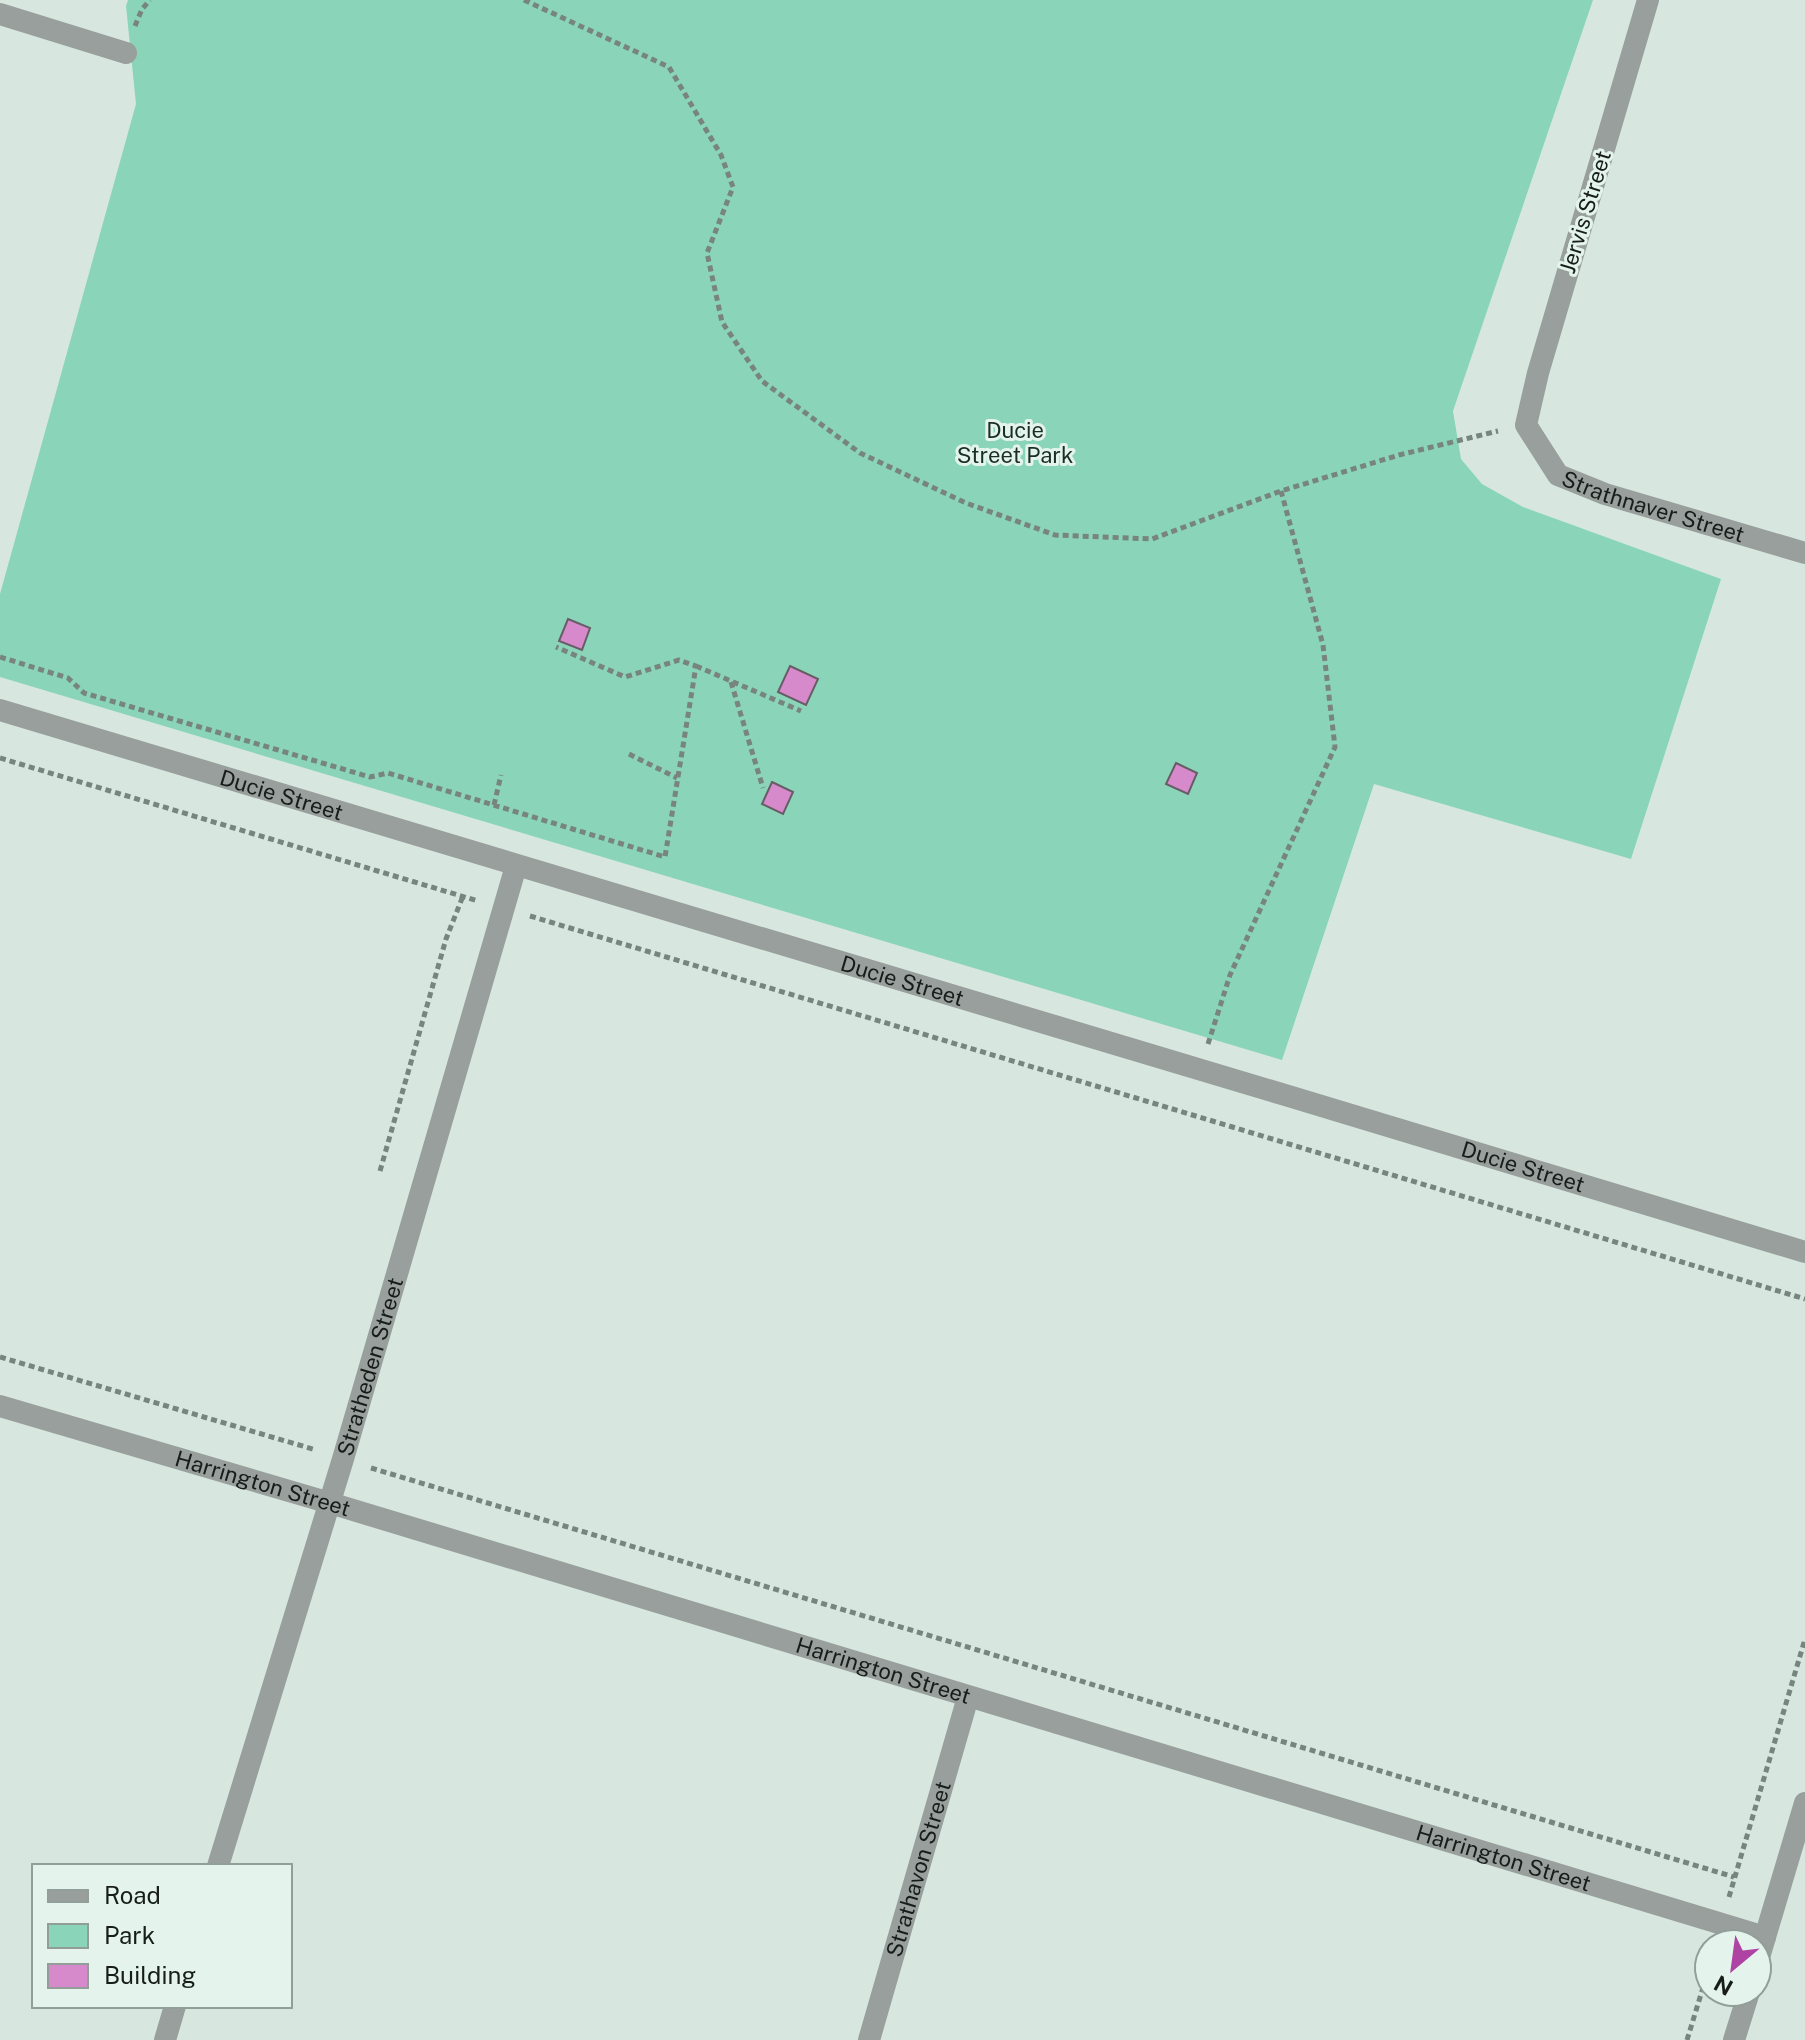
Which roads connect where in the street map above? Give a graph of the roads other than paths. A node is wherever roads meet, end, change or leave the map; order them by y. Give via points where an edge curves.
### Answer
1 (1648, 0) edge
2 (0, 14) edge
3 (126, 53) dead end
4 (1526, 425) joint
5 (1805, 553) edge
6 (0, 710) edge
7 (516, 866) junction
8 (1805, 1252) edge
9 (0, 1406) edge
10 (330, 1503) junction
11 (968, 1697) junction
12 (1805, 1803) edge
13 (219, 1864) edge
14 (1735, 1928) edge
15 (1768, 1928) edge
16 (174, 2008) edge
17 (1744, 2008) edge
18 (165, 2040) edge
19 (869, 2040) edge
20 (1734, 2040) edge

1 - 4 street, Jervis Street
2 - 3 street
4 - 5 street, Strathnaver Street via 1558,475
6 - 7 street, Ducie Street
7 - 8 street, Ducie Street
7 - 10 street, Stratheden Street
9 - 10 street, Harrington Street
10 - 11 street, Harrington Street
10 - 13 street, Stratheden Street
11 - 14 street, Harrington Street
11 - 19 street, Strathavon Street
12 - 15 street
16 - 18 street
17 - 20 street

